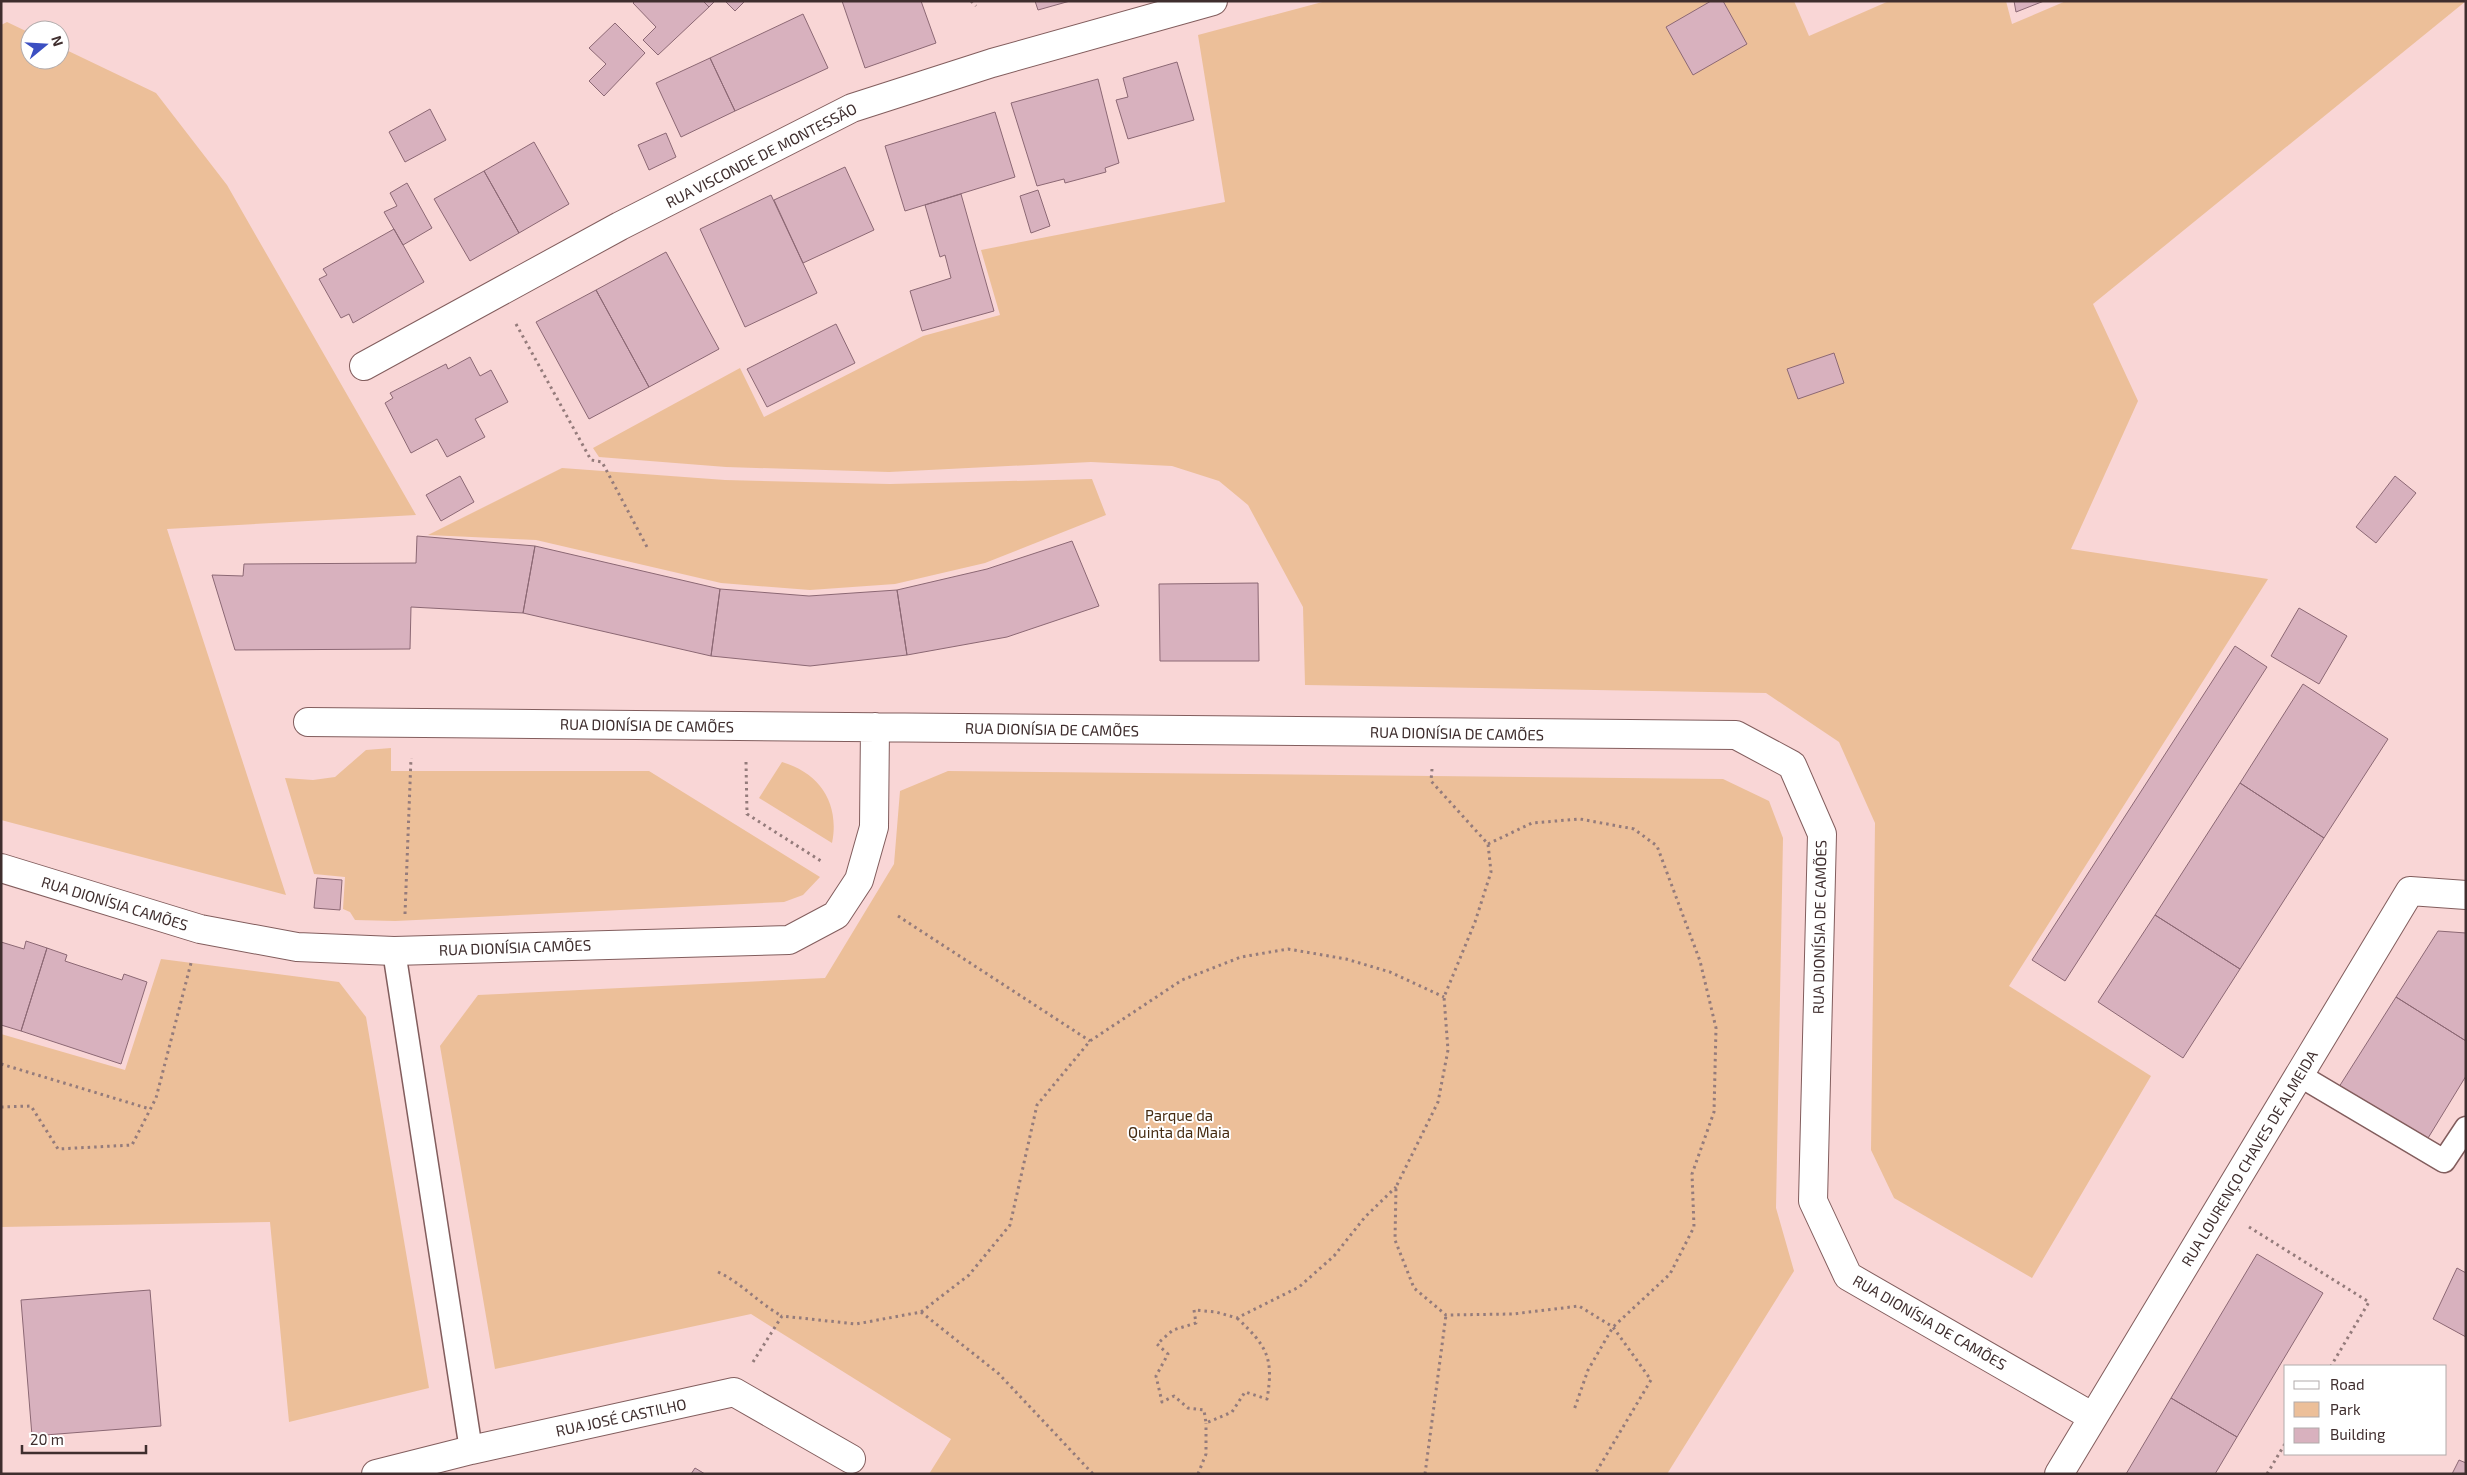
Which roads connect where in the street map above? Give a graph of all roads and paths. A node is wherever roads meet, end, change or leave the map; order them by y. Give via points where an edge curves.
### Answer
1 (971, 1) edge
2 (1213, 1) edge
3 (976, 6) dead end
4 (498, 293) junction
5 (364, 366) dead end
6 (647, 547) dead end
7 (308, 722) dead end
8 (745, 726) junction
9 (875, 727) junction
10 (1435, 733) junction
11 (410, 771) dead end
12 (1488, 844) junction
13 (821, 861) dead end
14 (1, 868) edge
15 (2466, 895) edge
16 (898, 916) dead end
17 (404, 920) dead end
18 (200, 929) junction
19 (394, 951) junction
20 (1444, 997) junction
21 (1090, 1041) junction
22 (1, 1064) edge
23 (2299, 1076) junction
24 (1, 1107) edge
25 (150, 1110) junction
26 (2466, 1128) edge
27 (1396, 1187) junction
28 (2219, 1208) junction
29 (718, 1272) dead end
30 (921, 1312) junction
31 (1446, 1315) junction
32 (782, 1316) junction
33 (1237, 1318) junction
34 (1613, 1327) junction
35 (2332, 1365) edge
36 (734, 1392) junction
37 (1574, 1410) dead end
38 (2093, 1417) junction
39 (1206, 1423) junction
40 (2284, 1445) edge
41 (471, 1450) junction
42 (851, 1459) dead end
43 (376, 1474) edge
44 (1093, 1474) edge
45 (1198, 1474) edge
46 (1425, 1474) edge
47 (1595, 1474) edge
48 (2059, 1474) edge
49 (2267, 1474) edge

1 - 3 path
2 - 4 street, RUA VISCONDE DE MONTESSÃO via 992,63 852,108 620,226
4 - 5 street, RUA VISCONDE DE MONTESSÃO
4 - 6 path via 591,460 602,462
7 - 8 street, RUA DIONÍSIA DE CAMÕES
8 - 9 street, RUA DIONÍSIA DE CAMÕES
8 - 13 path via 747,814
9 - 10 street, RUA DIONÍSIA DE CAMÕES
9 - 19 street, RUA DIONÍSIA CAMÕES via 874,826 859,880 836,915 789,940
10 - 12 path via 1431,781
10 - 38 street, RUA DIONÍSIA DE CAMÕES via 1736,735 1792,765 1822,834 1813,1201 1848,1276
11 - 17 path
12 - 20 path via 1491,872 1475,922
12 - 34 path via 1532,823 1580,819 1634,829 1657,846 1700,961 1716,1028 1716,1071 1714,1112 1692,1174 1694,1227 1670,1274
14 - 18 street, RUA DIONÍSIA CAMÕES
15 - 23 street, RUA LOURENÇO CHAVES DE ALMEIDA via 2410,891
16 - 21 path
18 - 19 street, RUA DIONÍSIA CAMÕES via 297,947
18 - 25 path via 156,1098
19 - 41 lane
20 - 21 path via 1390,972 1346,959 1288,950 1241,957 1182,980
20 - 27 path via 1448,1050 1438,1102
21 - 30 path via 1037,1105 1010,1225 969,1275
22 - 25 path
23 - 26 lane via 2444,1161
23 - 28 street, RUA LOURENÇO CHAVES DE ALMEIDA
24 - 25 path via 31,1106 58,1149 132,1145
27 - 31 path via 1395,1240 1414,1288
27 - 33 path via 1365,1217 1334,1256 1299,1287
28 - 35 path via 2369,1302
28 - 38 street, RUA LOURENÇO CHAVES DE ALMEIDA
29 - 32 path via 730,1277 763,1306
30 - 32 path via 856,1324
30 - 44 path via 999,1374
31 - 34 path via 1513,1314 1579,1306
31 - 46 path
32 - 36 path
33 - 39 path via 1264,1348 1272,1372 1267,1399 1245,1392 1232,1412
33 - 39 path via 1194,1310 1196,1324 1173,1330 1157,1344 1168,1354 1156,1376 1162,1402 1174,1396 1188,1408 1204,1410
34 - 37 path via 1588,1370
34 - 47 path via 1651,1380
36 - 41 street, RUA JOSÉ CASTILHO
36 - 42 street
38 - 48 street, RUA LOURENÇO CHAVES DE ALMEIDA
39 - 45 path via 1206,1454
40 - 49 path
41 - 43 street, RUA JOSÉ CASTILHO

